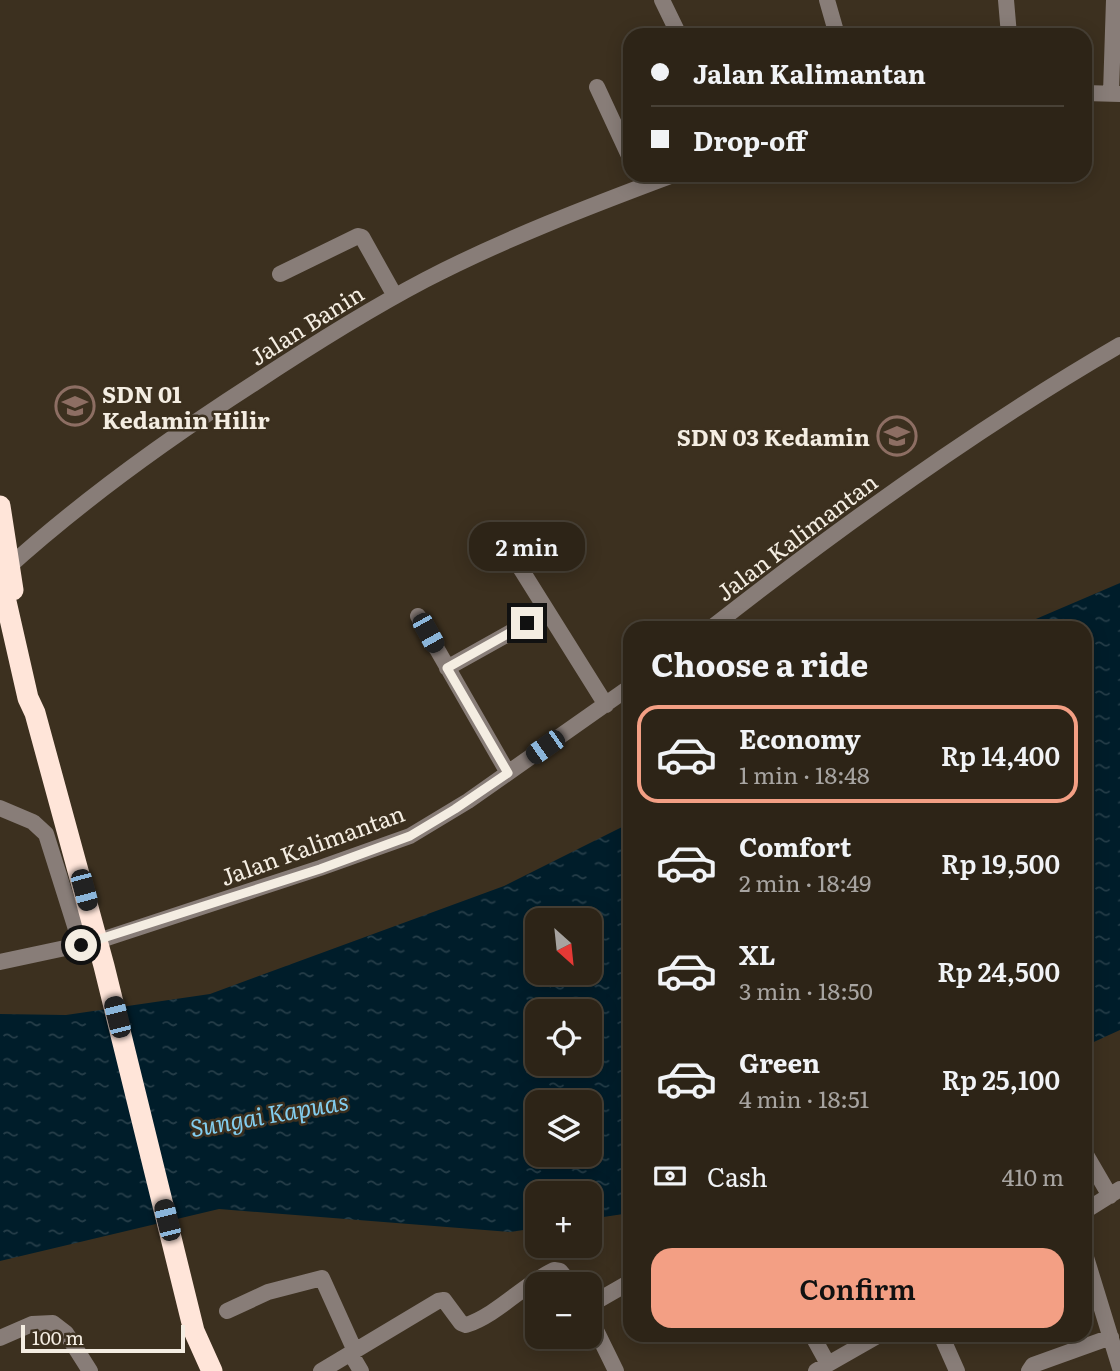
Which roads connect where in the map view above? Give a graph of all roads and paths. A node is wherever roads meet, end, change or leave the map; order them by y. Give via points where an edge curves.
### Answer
1 (662, 0) edge
2 (827, 0) edge
3 (1006, 0) edge
4 (1114, 0) edge
5 (676, 28) edge
6 (835, 28) edge
7 (1008, 28) edge
8 (597, 87) dead end
9 (1092, 93) edge
10 (1115, 93) edge
11 (623, 143) edge
12 (639, 182) edge
13 (280, 274) dead end
14 (395, 296) junction
15 (1120, 345) edge
16 (0, 506) edge
17 (519, 566) dead end
18 (5, 588) edge
19 (547, 612) junction
20 (418, 616) dead end
21 (720, 621) edge
22 (447, 668) junction
23 (623, 692) edge
24 (606, 705) junction
25 (508, 773) junction
26 (0, 808) edge
27 (90, 943) junction
28 (0, 962) edge
29 (1092, 1162) edge
30 (1115, 1193) edge
31 (1092, 1207) edge
32 (1092, 1276) edge
33 (623, 1286) edge
34 (525, 1288) edge
35 (602, 1298) edge
36 (227, 1311) dead end
37 (1111, 1337) junction
38 (0, 1338) edge
39 (602, 1342) edge
40 (814, 1342) edge
41 (863, 1342) edge
42 (944, 1342) edge
43 (353, 1352) junction
44 (822, 1367) edge
45 (1120, 1368) edge
46 (90, 1371) edge
47 (212, 1371) edge
48 (321, 1371) edge
49 (361, 1371) edge
50 (616, 1371) edge
51 (957, 1371) edge
52 (1029, 1371) edge

1 - 5 street
2 - 6 street
3 - 7 street
4 - 10 street
8 - 11 street
9 - 10 street
12 - 14 street, Jalan Banin
13 - 14 street via 358,236 365,239
14 - 18 street, Jalan Banin via 293,357 167,442 102,491
15 - 21 street, Jalan Kalimantan via 939,460
16 - 18 highway
17 - 19 street
18 - 27 highway via 38,705 35,713
19 - 22 street
19 - 24 street
20 - 22 street
22 - 25 street
23 - 24 street, Jalan Kalimantan
24 - 25 street, Jalan Kalimantan
25 - 27 street, Jalan Kalimantan via 410,836
26 - 27 street via 33,822 46,834
27 - 28 street, Jalan Kalimantan
27 - 47 highway via 104,966 194,1331
29 - 30 street
30 - 31 street
32 - 37 street
33 - 35 street
34 - 43 street via 466,1325 444,1300 438,1301
36 - 43 street via 268,1292 321,1278
37 - 45 street
37 - 52 street via 1033,1365
38 - 46 street via 32,1324 53,1323 66,1333
39 - 50 street
40 - 44 street
41 - 44 street
42 - 51 street
43 - 48 street
43 - 49 street

